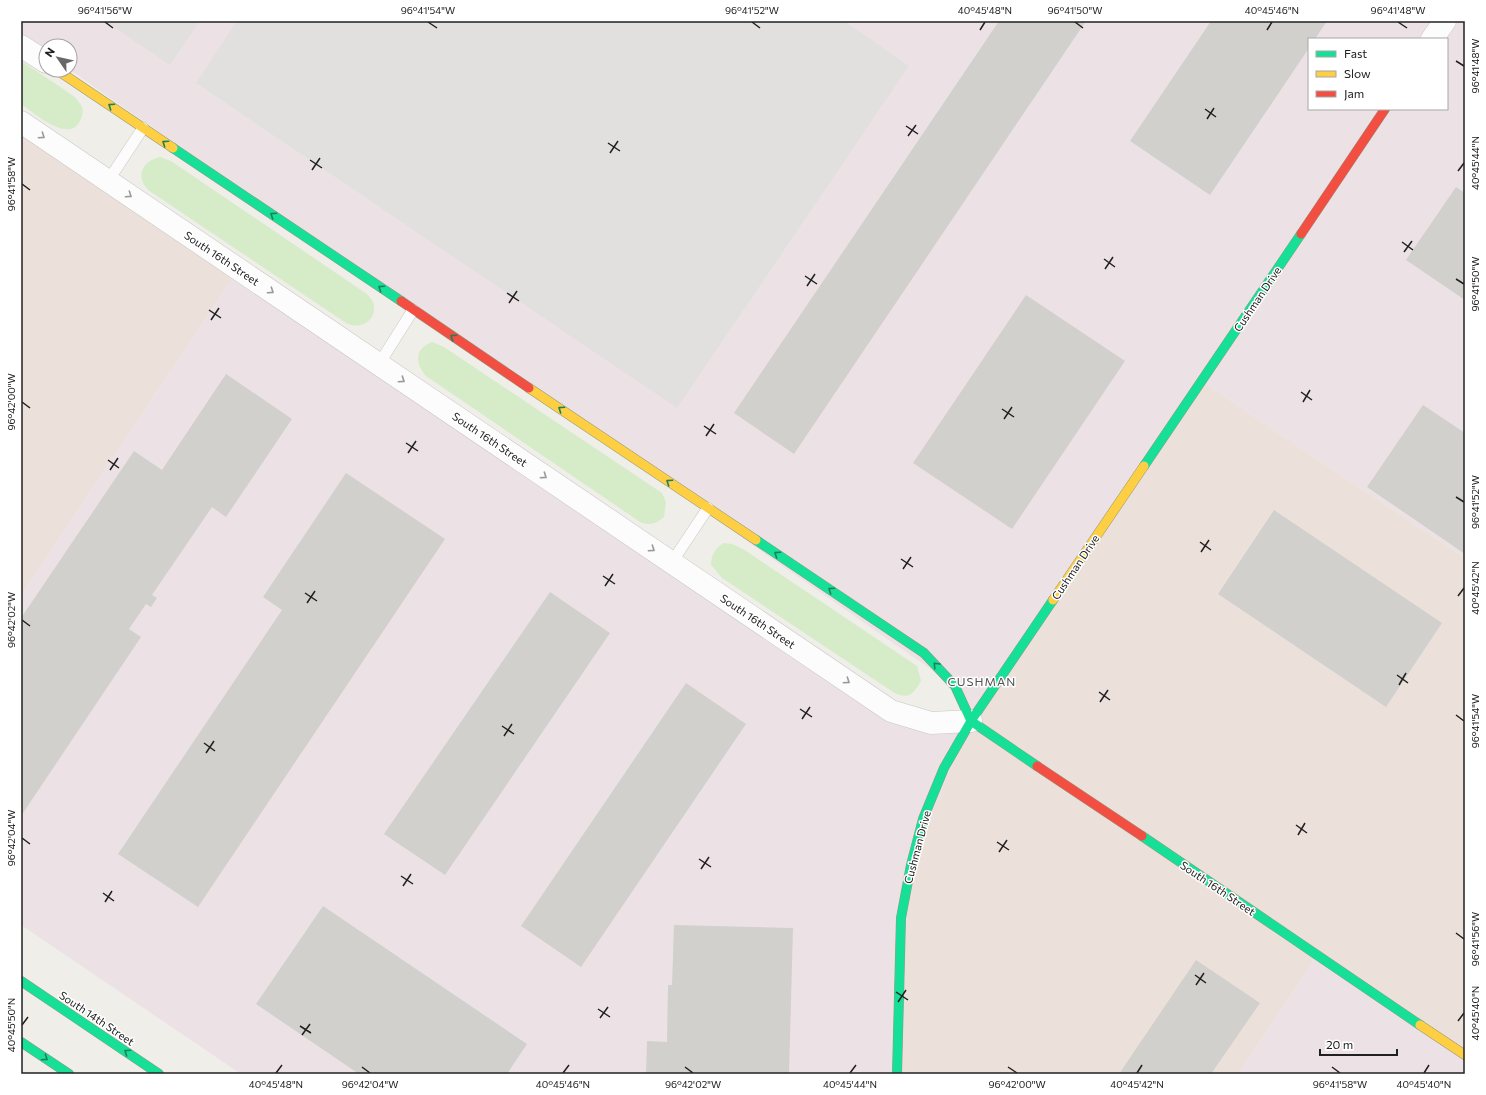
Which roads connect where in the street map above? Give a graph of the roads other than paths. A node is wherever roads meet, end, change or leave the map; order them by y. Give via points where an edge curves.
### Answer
1 (1445, 21) edge
2 (1433, 38) edge
3 (21, 46) edge
4 (38, 57) edge
5 (69, 78) edge
6 (1384, 110) edge
7 (21, 122) edge
8 (143, 128) junction
9 (108, 181) junction
10 (414, 310) junction
11 (378, 364) junction
12 (708, 508) junction
13 (672, 562) junction
14 (971, 721) junction
15 (21, 981) edge
16 (21, 1042) edge
17 (1465, 1055) edge
18 (69, 1074) edge
19 (159, 1074) edge
20 (897, 1074) edge

1 - 2 street
3 - 4 street
8 -> 5 street
6 - 14 street, Cushman Drive
7 -> 9 street, South 16th Street
8 - 9 lane
10 -> 8 street
9 -> 11 street, South 16th Street
10 - 11 lane
12 -> 10 street
11 -> 13 street, South 16th Street
12 - 13 lane
14 -> 12 street via 955,686 924,653
13 -> 14 street, South 16th Street via 891,711 931,723
14 - 17 street, South 16th Street
14 - 20 street, Cushman Drive via 944,768 923,819 911,864 901,918
19 -> 15 street, South 14th Street
16 -> 18 street

